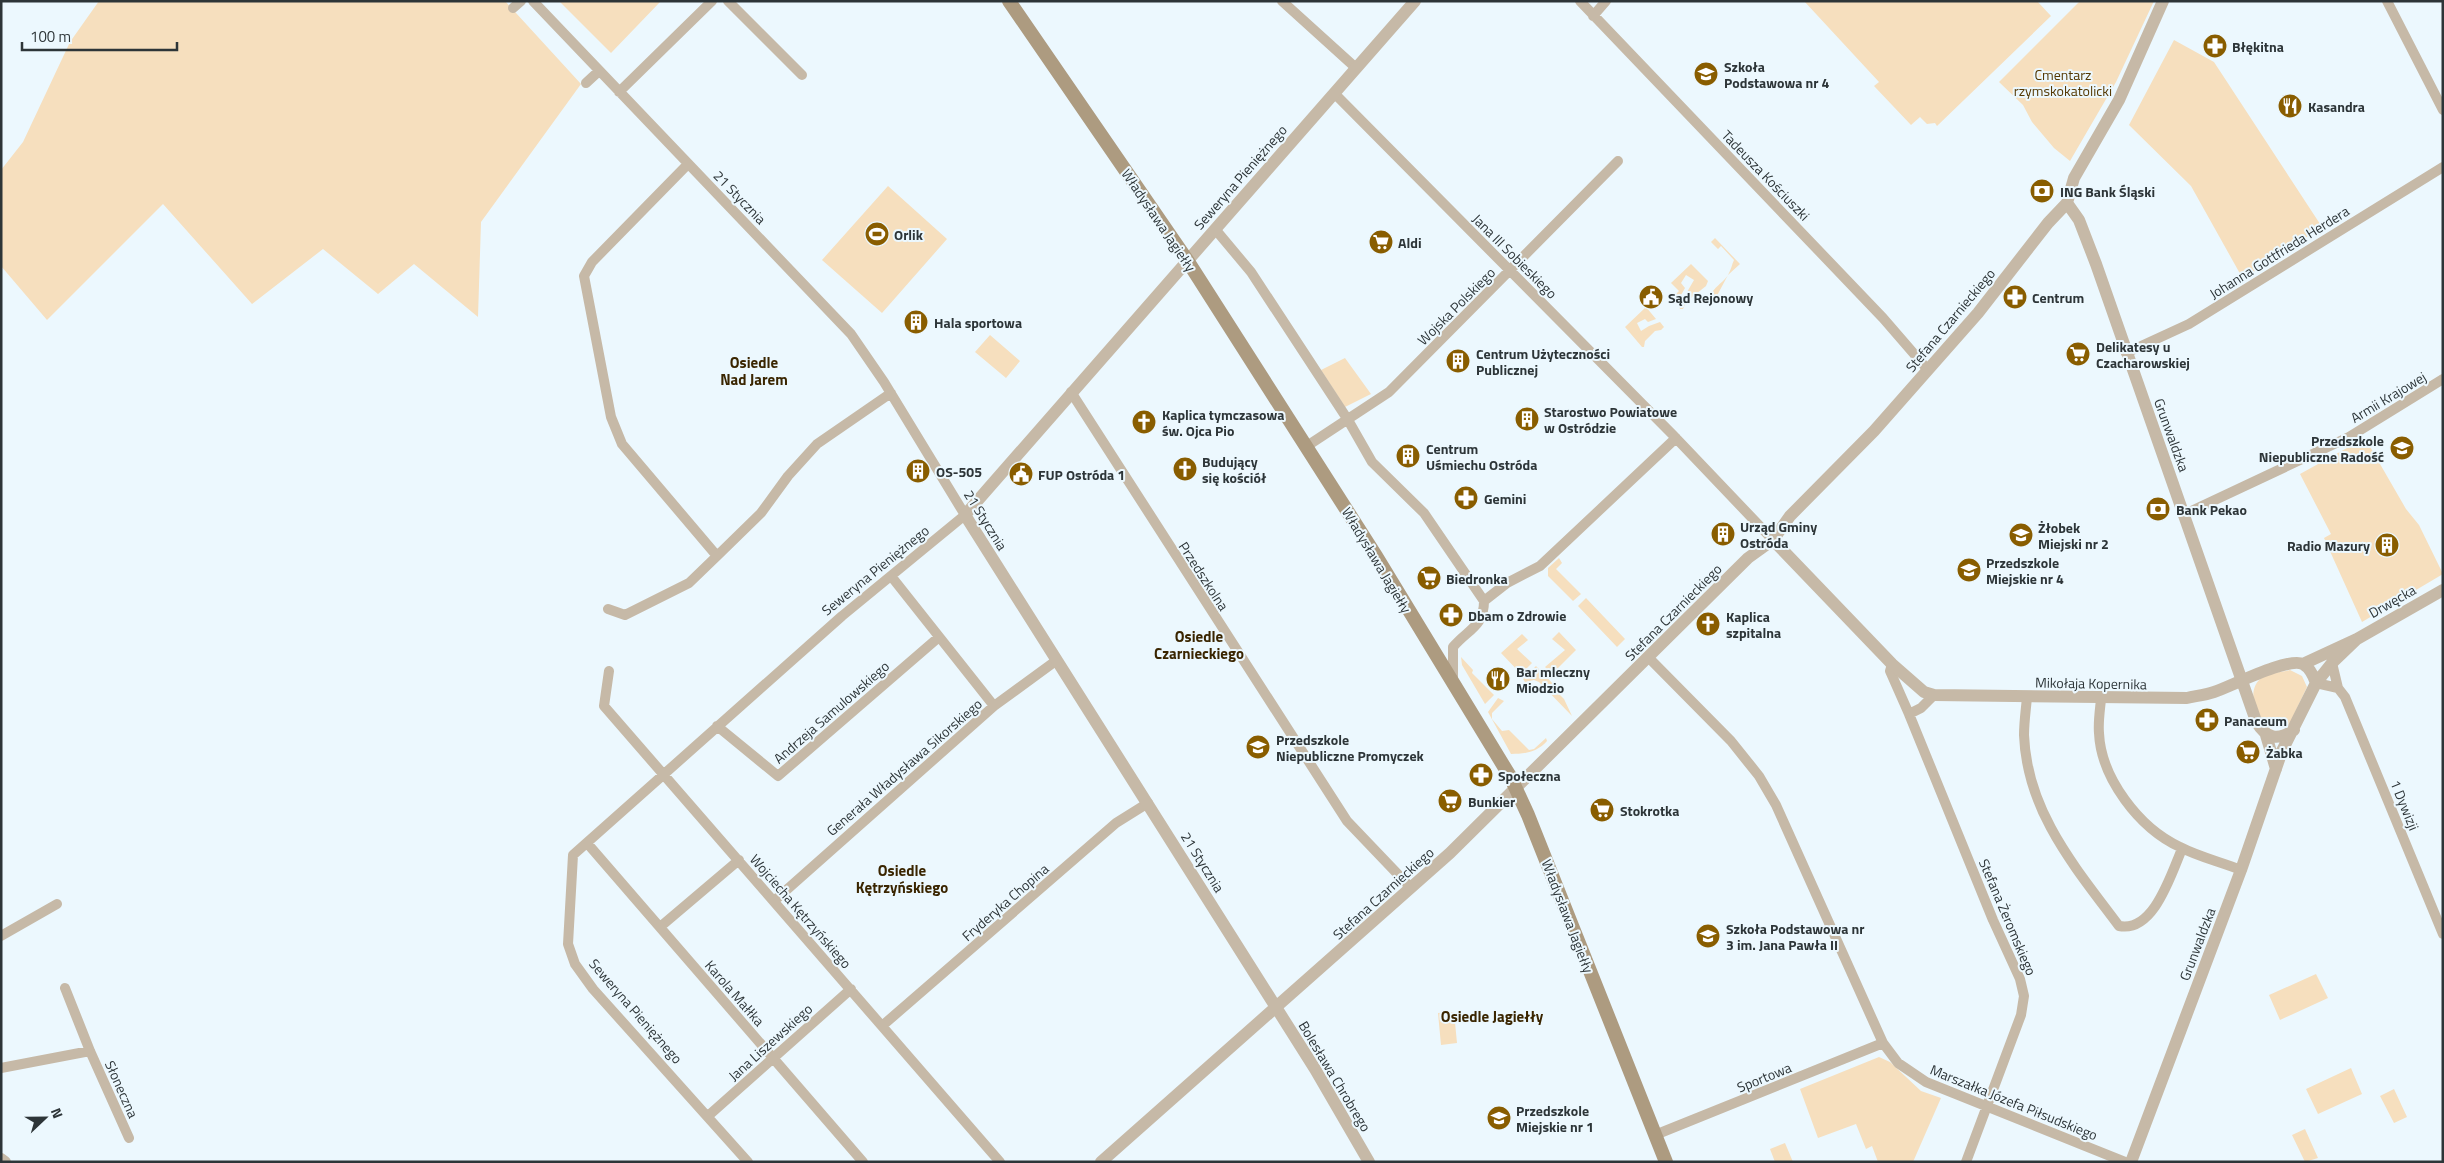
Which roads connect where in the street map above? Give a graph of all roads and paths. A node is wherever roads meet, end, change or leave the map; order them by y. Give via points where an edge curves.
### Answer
1 (533, 1) edge
2 (712, 1) edge
3 (728, 1) edge
4 (1009, 1) edge
5 (1282, 1) edge
6 (1415, 1) edge
7 (1580, 1) edge
8 (1606, 1) edge
9 (2163, 1) edge
10 (2388, 1) edge
11 (1594, 16) junction
12 (1356, 68) junction
13 (599, 71) junction
14 (802, 74) dead end
15 (586, 83) dead end
16 (619, 92) junction
17 (1334, 93) junction
18 (2443, 110) edge
19 (1618, 160) dead end
20 (688, 164) junction
21 (2443, 167) edge
22 (2067, 203) junction
23 (1215, 229) junction
24 (1187, 260) junction
25 (1510, 271) junction
26 (2126, 353) junction
27 (1928, 370) junction
28 (2443, 379) edge
29 (1071, 392) junction
30 (891, 393) junction
31 (1348, 420) junction
32 (1676, 438) junction
33 (1306, 446) junction
34 (2184, 514) junction
35 (965, 515) junction
36 (1773, 540) junction
37 (717, 556) junction
38 (891, 576) junction
39 (2443, 590) edge
40 (1484, 601) junction
41 (608, 609) dead end
42 (939, 637) junction
43 (2357, 639) junction
44 (1648, 657) junction
45 (1057, 660) junction
46 (2332, 663) junction
47 (1892, 664) junction
48 (2303, 664) junction
49 (609, 671) dead end
50 (2243, 680) junction
51 (1453, 684) junction
52 (2316, 684) junction
53 (2338, 688) junction
54 (1934, 695) junction
55 (2027, 697) junction
56 (2101, 699) junction
57 (994, 706) junction
58 (1909, 714) junction
59 (717, 726) junction
60 (2294, 730) junction
61 (2266, 735) junction
62 (2276, 769) junction
63 (664, 773) junction
64 (1516, 788) junction
65 (1148, 803) junction
66 (586, 843) junction
67 (2182, 849) junction
68 (739, 860) junction
69 (2241, 870) junction
70 (1411, 888) junction
71 (774, 900) junction
72 (57, 904) dead end
73 (660, 927) junction
74 (2443, 934) edge
75 (1, 936) edge
76 (65, 988) dead end
77 (850, 989) junction
78 (1276, 1007) junction
79 (882, 1026) junction
80 (1883, 1043) junction
81 (90, 1052) junction
82 (773, 1058) junction
83 (1, 1068) edge
84 (1987, 1105) junction
85 (708, 1116) junction
86 (1655, 1135) junction
87 (129, 1138) dead end
88 (1, 1159) edge
89 (5, 1162) edge
90 (748, 1162) edge
91 (864, 1162) edge
92 (1000, 1162) edge
93 (1101, 1162) edge
94 (1369, 1162) edge
95 (1666, 1162) edge
96 (1966, 1162) edge
97 (2125, 1162) edge
98 (2130, 1162) edge

1 - 13 street, 21 Stycznia
2 - 16 street
3 - 14 street
4 - 24 main road, Władysława Jagiełły
5 - 12 street
6 - 12 street, Seweryna Pieniężnego
7 - 11 street, Tadeusza Kościuszki
8 - 11 street
9 - 22 street, Stefana Czarnieckiego via 2119,100 2074,178
10 - 18 street
11 - 27 street, Tadeusza Kościuszki via 1886,320
12 - 17 street, Seweryna Pieniężnego
13 - 15 street
13 - 16 street, 21 Stycznia
16 - 20 street, 21 Stycznia
17 - 23 street, Seweryna Pieniężnego
17 - 25 street, Jana III Sobieskiego
19 - 25 street, Wojska Polskiego
20 - 30 street, 21 Stycznia via 838,319
20 - 37 street via 592,262 584,276 611,417 622,444
21 - 26 street, Johanna Gottfrieda Herdera via 2188,324
22 - 26 street, Grunwaldzka via 2080,220
22 - 27 street, Stefana Czarnieckiego
23 - 24 street, Seweryna Pieniężnego
23 - 31 street via 1251,272
24 - 29 street, Seweryna Pieniężnego
24 - 33 main road, Władysława Jagiełły
25 - 31 street, Wojska Polskiego via 1389,392
25 - 32 street, Jana III Sobieskiego
26 - 34 street, Grunwaldzka
27 - 36 street, Stefana Czarnieckiego via 1857,450 1790,516
28 - 34 street, Armii Krajowej via 2349,436
29 - 35 street, Seweryna Pieniężnego
29 - 70 street, Przedszkolna via 1347,821
30 - 35 street, 21 Stycznia
30 - 37 street via 817,444 788,476 762,513
31 - 33 street, Wojska Polskiego
31 - 40 street via 1372,462 1424,513
32 - 36 street, Jana III Sobieskiego
32 - 40 street via 1540,566 1507,583
33 - 51 main road, Władysława Jagiełły
34 - 50 street, Grunwaldzka
35 - 38 street, Seweryna Pieniężnego
35 - 45 street, 21 Stycznia
36 - 44 street, Stefana Czarnieckiego via 1748,558
36 - 47 street, Mikołaja Kopernika
37 - 41 street via 689,582 625,615
38 - 42 street
38 - 59 street, Seweryna Pieniężnego
39 - 43 street, Drwęcka
40 - 51 street via 1484,615 1453,647
42 - 57 street
42 - 59 street, Andrzeja Samulowskiego via 778,776
43 - 46 street, Drwęcka
43 - 48 street, Drwęcka
44 - 64 street, Stefana Czarnieckiego
44 - 80 street, Marszałka Józefa Piłsudskiego via 1731,742 1759,776 1776,805
45 - 57 street, Generała Władysława Sikorskiego
45 - 65 street, 21 Stycznia
46 - 52 street, Drwęcka
46 - 53 street, 1 Dywizji
47 - 54 street, Mikołaja Kopernika via 1924,692
47 - 58 street via 1890,671
48 - 50 street via 2281,666
48 - 52 street via 2314,676
49 - 63 street, Wojciecha Kętrzyńskiego via 604,706
50 - 56 street, Mikołaja Kopernika via 2214,692 2187,698
50 - 61 street via 2256,721
51 - 64 main road, Władysława Jagiełły
52 - 53 street
52 - 60 street
53 - 74 street, 1 Dywizji via 2356,718
54 - 55 street, Mikołaja Kopernika
54 - 58 street
55 - 56 street, Mikołaja Kopernika
55 - 67 street via 2025,743 2028,769 2039,807 2058,841 2119,926 2126,928 2144,922 2160,899
56 - 67 street via 2099,734 2108,767 2123,800 2143,822
57 - 71 street, Generała Władysława Sikorskiego
58 - 84 street, Stefana Żeromskiego via 2020,979 2024,996 2021,1015
59 - 63 street, Seweryna Pieniężnego
60 - 61 street via 2278,738
60 - 62 street
61 - 62 street
62 - 69 street, Grunwaldzka
63 - 66 street, Seweryna Pieniężnego
63 - 68 street, Wojciecha Kętrzyńskiego
64 - 70 street, Stefana Czarnieckiego
64 - 86 main road, Władysława Jagiełły
65 - 78 street, 21 Stycznia
65 - 79 street, Fryderyka Chopina via 1116,823
66 - 73 street, Karola Małłka
66 - 85 street, Seweryna Pieniężnego via 573,855 568,944 575,964 593,989
67 - 69 street
68 - 71 street, Wojciecha Kętrzyńskiego
68 - 73 street
69 - 98 street, Grunwaldzka
70 - 78 street, Stefana Czarnieckiego
71 - 77 street, Wojciecha Kętrzyńskiego
72 - 75 street
73 - 82 street, Karola Małłka
76 - 81 street, Słoneczna
77 - 79 street, Wojciecha Kętrzyńskiego
77 - 82 street, Jana Liszewskiego
78 - 93 street, Stefana Czarnieckiego
78 - 94 street, Bolesława Chrobrego
79 - 92 street, Wojciecha Kętrzyńskiego
80 - 84 street, Marszałka Józefa Piłsudskiego via 1898,1063 1926,1082
80 - 86 street, Sportowa
81 - 83 street, Słoneczna
81 - 87 street, Słoneczna
82 - 85 street, Jana Liszewskiego
82 - 91 street, Karola Małłka
84 - 96 street, Stefana Żeromskiego
84 - 97 street, Marszałka Józefa Piłsudskiego
85 - 90 street, Seweryna Pieniężnego
86 - 95 main road, Władysława Jagiełły
88 - 89 street

